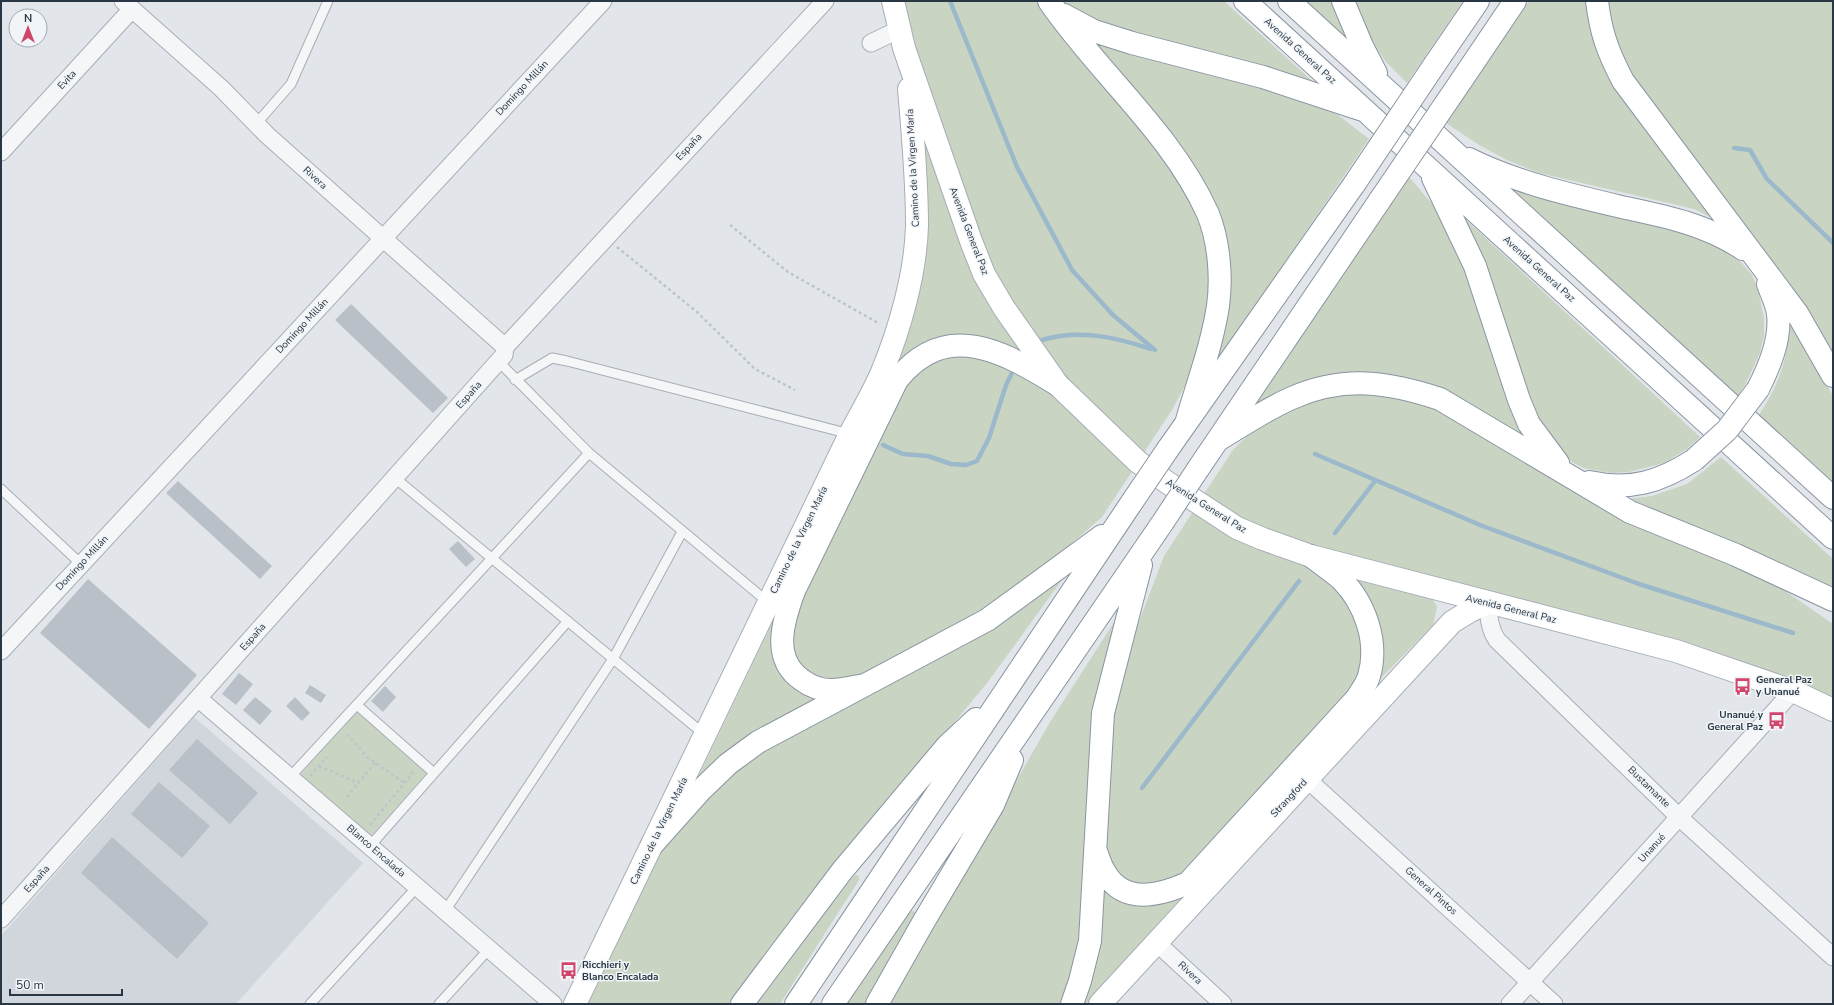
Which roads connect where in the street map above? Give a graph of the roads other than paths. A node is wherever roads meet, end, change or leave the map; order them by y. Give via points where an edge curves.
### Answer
1 (328, 1) edge
2 (603, 1) edge
3 (825, 1) edge
4 (893, 1) edge
5 (1245, 1) edge
6 (1289, 1) edge
7 (1343, 1) edge
8 (1478, 1) edge
9 (1515, 1) edge
10 (1597, 1) edge
11 (128, 5) edge
12 (1052, 6) edge
13 (902, 39) junction
14 (871, 43) dead end
15 (1384, 88) junction
16 (1365, 110) junction
17 (256, 124) junction
18 (1450, 150) junction
19 (1, 152) edge
20 (1428, 167) junction
21 (383, 239) junction
22 (1758, 261) junction
23 (503, 355) junction
24 (887, 357) junction
25 (906, 369) junction
26 (1833, 376) edge
27 (515, 380) junction
28 (1058, 386) junction
29 (1187, 420) junction
30 (850, 434) junction
31 (1218, 440) junction
32 (589, 453) junction
33 (1571, 476) junction
34 (395, 478) junction
35 (1, 488) edge
36 (1833, 498) edge
37 (1116, 525) junction
38 (682, 532) junction
39 (1833, 538) edge
40 (1147, 546) junction
41 (1312, 556) junction
42 (492, 558) junction
43 (81, 564) junction
44 (1771, 570) junction
45 (1833, 600) edge
46 (1488, 603) junction
47 (778, 607) junction
48 (1833, 616) edge
49 (568, 621) junction
50 (1, 651) edge
51 (613, 659) junction
52 (864, 685) junction
53 (1793, 691) junction
54 (1004, 694) junction
55 (1371, 694) junction
56 (199, 699) junction
57 (356, 705) junction
58 (1833, 710) edge
59 (1033, 714) junction
60 (706, 735) junction
61 (434, 773) junction
62 (1307, 779) junction
63 (294, 781) junction
64 (1680, 818) junction
65 (370, 846) junction
66 (652, 846) junction
67 (1096, 851) junction
68 (417, 887) junction
69 (1192, 891) junction
70 (445, 911) junction
71 (1, 919) edge
72 (1157, 943) junction
73 (488, 949) junction
74 (1833, 957) edge
75 (1530, 982) junction
76 (310, 1004) edge
77 (439, 1004) edge
78 (553, 1004) edge
79 (575, 1004) edge
80 (742, 1004) edge
81 (796, 1004) edge
82 (833, 1004) edge
83 (878, 1004) edge
84 (1072, 1004) edge
85 (1100, 1004) edge
86 (1223, 1004) edge
87 (1510, 1004) edge
88 (1554, 1004) edge

1 - 17 lane via 292,84
2 - 21 street, Domingo Millán
3 - 23 street, España via 606,238
4 - 13 main road, Avenida General Paz
5 - 16 main road, Avenida General Paz
6 - 15 main road
7 - 15 main road
8 - 29 main road, bridge via 1355,183
9 - 31 main road, bridge
10 - 22 main road via 1608,51 1623,80
11 - 17 street, Rivera via 221,88
11 - 19 street, Evita
12 - 16 main road via 1094,31 1263,77
12 - 29 main road via 1172,152 1208,215 1218,259 1218,305 1212,338
13 - 14 street
13 - 24 main road, Camino de la Virgen María via 913,127 917,226 911,276
13 - 28 main road, Avenida General Paz via 984,274 1004,308
15 - 18 main road
16 - 20 main road, Avenida General Paz
17 - 21 street, Rivera
18 - 22 main road via 1506,175 1574,196 1705,228 1727,238
18 - 36 main road
20 - 33 main road via 1475,266 1529,424 1548,452
20 - 39 main road, Avenida General Paz
21 - 23 street, Rivera
21 - 43 street, Domingo Millán
22 - 26 main road via 1797,313
22 - 33 main road, bridge via 1778,314 1774,348 1758,389 1727,430 1694,460 1675,473 1656,481 1609,487
23 - 27 lane
23 - 34 street, España
24 - 25 main road
24 - 30 main road, Camino de la Virgen María
25 - 28 main road via 922,355 941,347 979,348 1024,364
25 - 47 main road via 897,380 794,591
27 - 30 lane via 552,358
27 - 32 lane
28 - 41 main road, Avenida General Paz via 1138,462 1168,483 1237,528
29 - 37 main road, bridge
30 - 47 main road, Camino de la Virgen María
31 - 33 main road via 1292,398 1321,388 1373,383 1406,388 1440,399
31 - 40 main road, bridge
32 - 38 lane
32 - 42 lane
33 - 44 main road via 1630,512
34 - 42 lane
34 - 56 street, España
35 - 43 lane
37 - 52 main road via 987,620
37 - 54 main road
38 - 47 lane
38 - 51 lane
40 - 59 main road
40 - 67 main road via 1103,713
41 - 46 main road, Avenida General Paz
41 - 55 main road via 1341,579 1359,604 1369,626 1372,654 1369,676
42 - 49 lane
42 - 57 lane
43 - 50 street, Domingo Millán
44 - 45 main road
44 - 48 main road
46 - 53 main road, Avenida General Paz via 1676,651
46 - 55 main road, Strangford via 1452,622
46 - 64 street, Bustamante via 1491,631 1497,640
47 - 52 main road via 781,645 785,661 794,675 810,686 830,690
47 - 60 main road, Camino de la Virgen María
49 - 51 lane
49 - 61 lane
51 - 60 lane
51 - 70 lane
52 - 66 main road via 758,742 728,764 701,790
53 - 58 main road, Avenida General Paz
53 - 64 street, Unanué
54 - 80 main road via 947,746 842,872
54 - 81 main road
55 - 62 main road, Strangford
55 - 69 main road via 1357,698
56 - 63 street, Blanco Encalada
56 - 71 street, España
57 - 61 lane
57 - 63 lane
59 - 82 main road
59 - 83 main road via 993,805 924,920
60 - 66 main road, Camino de la Virgen María
61 - 65 lane
62 - 69 main road, Strangford
62 - 75 street, General Pintos
63 - 65 street, Blanco Encalada
64 - 74 street, Bustamante
64 - 75 street, Unanué
65 - 68 street, Blanco Encalada
66 - 79 main road, Camino de la Virgen María
67 - 69 main road via 1106,874 1116,886 1129,893 1147,896
67 - 84 main road via 1090,941
68 - 70 street, Blanco Encalada
68 - 76 lane
69 - 72 main road, Strangford
70 - 73 street, Blanco Encalada
72 - 85 main road, Strangford
72 - 86 street, Rivera
73 - 77 lane
73 - 78 street, Blanco Encalada
75 - 87 street, Unanué
75 - 88 street, General Pintos

